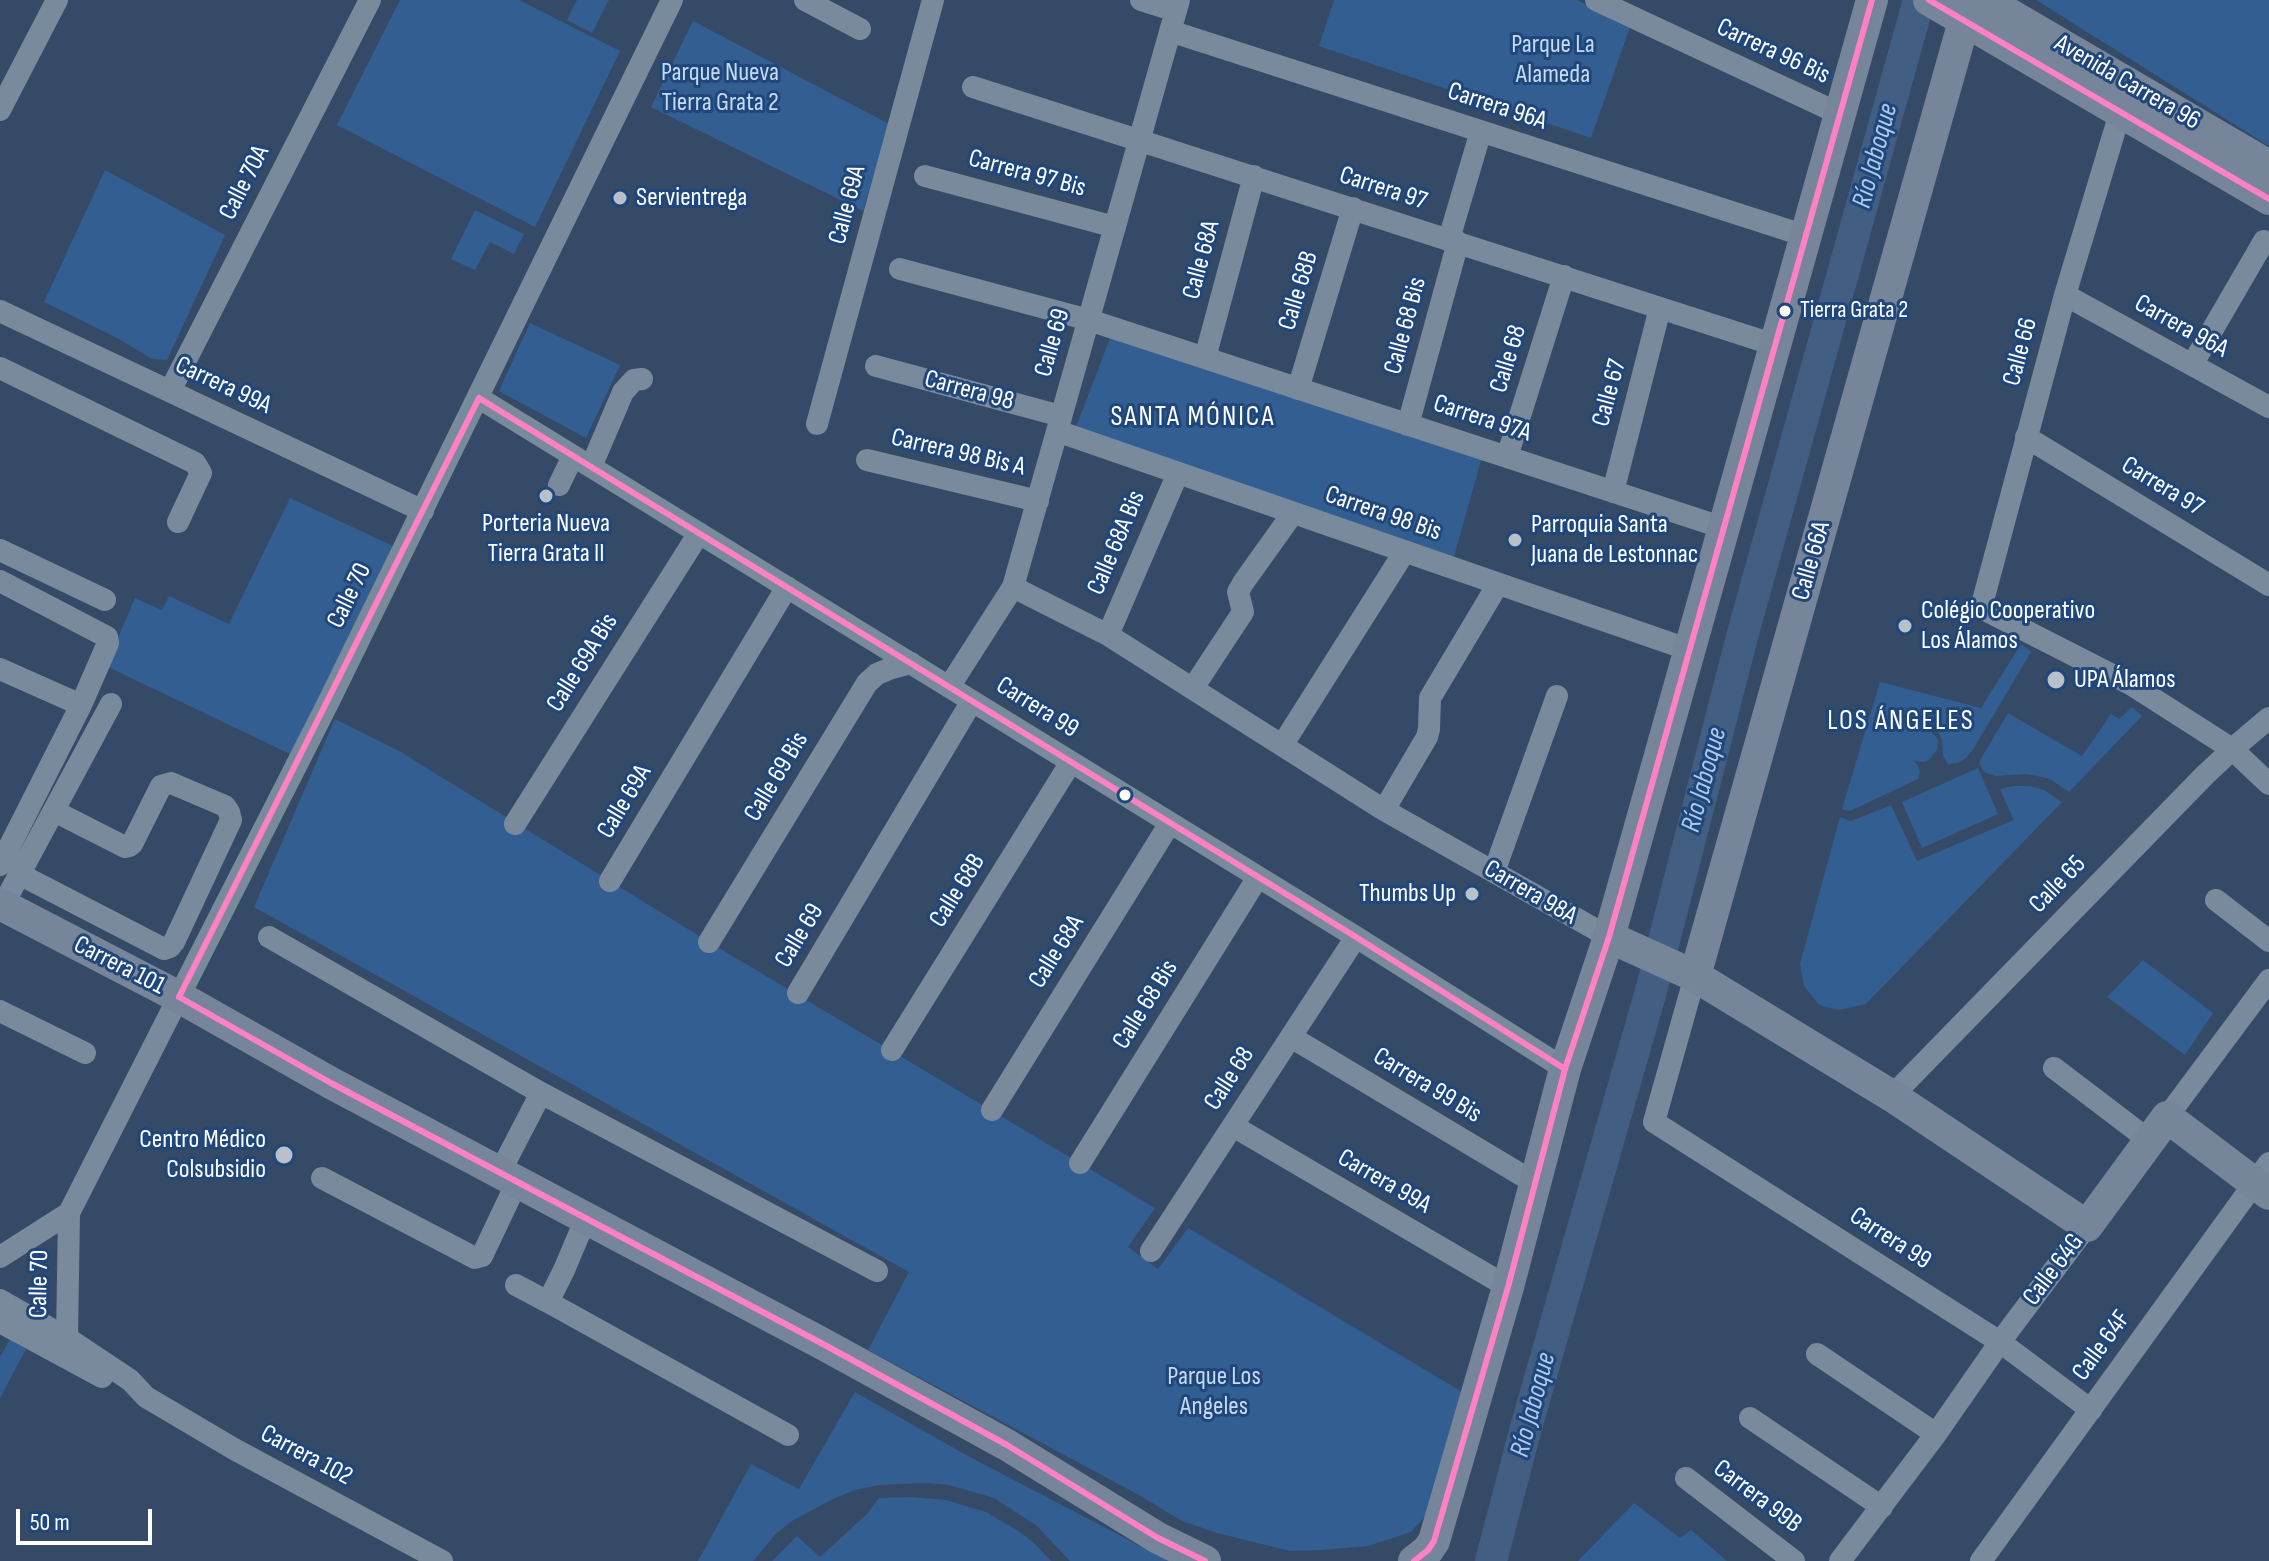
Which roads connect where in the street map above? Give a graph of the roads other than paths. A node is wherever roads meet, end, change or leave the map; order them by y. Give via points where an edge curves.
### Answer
1 (57, 0) edge
2 (370, 0) edge
3 (672, 0) edge
4 (805, 0) edge
5 (933, 0) edge
6 (1141, 0) edge
7 (1596, 0) edge
8 (1872, 0) edge
9 (1958, 6) edge
10 (1175, 14) edge
11 (860, 29) dead end
12 (973, 87) dead end
13 (0, 110) edge
14 (2120, 113) junction
15 (1840, 114) junction
16 (1481, 131) junction
17 (1140, 139) junction
18 (2269, 166) edge
19 (925, 176) dead end
20 (1254, 176) junction
21 (2269, 199) edge
22 (1353, 208) junction
23 (1115, 227) junction
24 (1806, 236) junction
25 (1453, 241) junction
26 (2264, 241) dead end
27 (900, 269) dead end
28 (1564, 276) junction
29 (2065, 295) junction
30 (1660, 308) junction
31 (2, 316) edge
32 (1089, 320) junction
33 (1775, 345) junction
34 (1205, 358) junction
35 (2192, 365) junction
36 (876, 366) dead end
37 (0, 368) edge
38 (642, 379) dead end
39 (1298, 389) junction
40 (170, 391) junction
41 (479, 398) junction
42 (2269, 407) edge
43 (817, 424) dead end
44 (1059, 424) junction
45 (1408, 425) junction
46 (2026, 437) junction
47 (1507, 457) junction
48 (867, 460) dead end
49 (582, 461) junction
50 (1178, 473) junction
51 (559, 485) dead end
52 (1613, 492) junction
53 (1038, 501) junction
54 (423, 511) junction
55 (1293, 513) junction
56 (178, 522) dead end
57 (1724, 528) junction
58 (699, 533) junction
59 (0, 550) edge
60 (1405, 551) junction
61 (0, 581) edge
62 (1498, 584) junction
63 (2269, 585) edge
64 (787, 587) junction
65 (1013, 587) junction
66 (105, 600) dead end
67 (1108, 635) junction
68 (1690, 650) junction
69 (911, 663) junction
70 (0, 669) edge
71 (949, 687) junction
72 (1193, 688) junction
73 (1557, 696) dead end
74 (972, 701) junction
75 (111, 704) dead end
76 (81, 705) junction
77 (2269, 718) edge
78 (1283, 744) junction
79 (2232, 749) junction
80 (1071, 762) junction
81 (2269, 784) edge
82 (1384, 810) junction
83 (54, 811) junction
84 (1170, 823) junction
85 (515, 824) dead end
86 (0, 865) edge
87 (1494, 872) junction
88 (21, 875) junction
89 (1258, 877) junction
90 (610, 881) dead end
91 (2216, 900) dead end
92 (2, 905) edge
93 (269, 937) dead end
94 (1356, 937) junction
95 (1614, 940) junction
96 (2269, 941) edge
97 (709, 942) dead end
98 (1683, 970) junction
99 (2269, 980) edge
100 (798, 993) dead end
101 (179, 997) junction
102 (0, 1011) edge
103 (1291, 1037) junction
104 (892, 1050) dead end
105 (85, 1053) dead end
106 (2054, 1068) dead end
107 (1565, 1069) junction
108 (541, 1093) junction
109 (1892, 1096) junction
110 (992, 1110) dead end
111 (1654, 1122) joint
112 (1233, 1126) junction
113 (2159, 1129) junction
114 (1080, 1163) dead end
115 (509, 1177) junction
116 (322, 1178) dead end
117 (2264, 1180) edge
118 (1535, 1183) junction
119 (69, 1213) junction
120 (586, 1218) junction
121 (2087, 1226) junction
122 (1151, 1251) dead end
123 (0, 1257) edge
124 (877, 1271) dead end
125 (516, 1285) dead end
126 (1508, 1287) junction
127 (0, 1300) edge
128 (548, 1302) junction
129 (0, 1322) edge
130 (2000, 1342) junction
131 (64, 1346) junction
132 (1817, 1354) dead end
133 (2091, 1410) junction
134 (1750, 1418) dead end
135 (1936, 1434) junction
136 (788, 1435) dead end
137 (1686, 1478) dead end
138 (1882, 1507) junction
139 (1424, 1551) edge
140 (442, 1561) edge
141 (1205, 1561) edge
142 (1794, 1561) edge
143 (1840, 1561) edge
144 (1981, 1561) edge

1 - 13 street
2 - 40 street, Calle 70A
3 - 41 street, Calle 70
4 - 11 street
5 - 43 street, Calle 69A
6 - 10 street, Carrera 96A
7 - 15 street, Carrera 96 Bis
8 - 15 street
9 - 14 street, Avenida Carrera 96
9 - 18 street, Avenida Carrera 96
9 - 98 street, Calle 66A
10 - 16 street, Carrera 96A
10 - 17 street, Calle 69
12 - 17 street, Carrera 97
14 - 21 street, Avenida Carrera 96
14 - 29 street, Calle 66
15 - 24 street
16 - 24 street, Carrera 96A
16 - 25 street, Calle 68 Bis
17 - 20 street, Carrera 97
17 - 23 street, Calle 69
19 - 23 street, Carrera 97 Bis
20 - 22 street, Carrera 97
20 - 34 street, Calle 68A
22 - 25 street, Carrera 97
22 - 39 street, Calle 68B
23 - 32 street, Calle 69
24 - 33 street
25 - 28 street, Carrera 97
25 - 45 street, Calle 68 Bis
26 - 35 street
27 - 32 street, Carrera 97A
28 - 30 street, Carrera 97
28 - 47 street, Calle 68
29 - 35 street, Carrera 96A
29 - 46 street, Calle 66
30 - 33 street, Carrera 97
30 - 52 street, Calle 67
31 - 40 street, Carrera 99A
32 - 34 street, Carrera 97A
32 - 44 street, Calle 69
33 - 57 street
34 - 39 street, Carrera 97A
35 - 42 street, Carrera 96A
36 - 44 street, Carrera 98
37 - 56 street via 195,463 201,473
38 - 49 street via 623,392
39 - 45 street, Carrera 97A
40 - 54 street, Carrera 99A
41 - 49 street, Carrera 99
41 - 54 street, Calle 70
44 - 50 street, Carrera 98 Bis
44 - 53 street, Calle 69
45 - 47 street, Carrera 97A
46 - 63 street, Carrera 97
46 - 79 street, Calle 66 via 1981,608 2132,685
47 - 52 street, Carrera 97A
48 - 53 street, Carrera 98 Bis A
49 - 51 street
49 - 58 street, Carrera 99
50 - 55 street, Carrera 98 Bis
50 - 67 street, Calle 68A Bis
52 - 57 street, Carrera 97A
53 - 65 street, Calle 69
54 - 101 street, Calle 70
55 - 60 street, Carrera 98 Bis
55 - 72 street via 1243,583 1238,592 1243,612
57 - 68 street
58 - 64 street, Carrera 99
58 - 85 street, Calle 69A Bis
59 - 66 street
60 - 62 street, Carrera 98 Bis
60 - 78 street
61 - 76 street via 107,637
62 - 68 street, Carrera 98 Bis
62 - 82 street via 1430,698 1427,737
64 - 69 street, Carrera 99
64 - 90 street, Calle 69A
65 - 67 street, Carrera 98A
65 - 71 street, Calle 69
67 - 72 street, Carrera 98A
68 - 95 street
69 - 71 street, Carrera 99
69 - 97 street, Calle 69 Bis via 877,674 867,683
70 - 76 street
71 - 74 street, Carrera 99
72 - 78 street, Carrera 98A
73 - 87 street
74 - 80 street, Carrera 99
74 - 100 street, Calle 69
75 - 83 street
76 - 86 street
77 - 79 street, Calle 65
78 - 82 street, Carrera 98A
79 - 81 street
79 - 109 street, Calle 65
80 - 84 street, Carrera 99
80 - 104 street, Calle 68B
82 - 87 street, Carrera 98A
83 - 88 street
83 - 88 street via 125,847 132,844 161,786 171,783 225,806 231,820 174,942 164,949
84 - 89 street, Carrera 99
84 - 110 street, Calle 68A
87 - 95 street, Carrera 98A
88 - 92 street
89 - 94 street, Carrera 99
89 - 114 street, Calle 68 Bis
91 - 96 street
92 - 101 street, Carrera 101
93 - 108 street
94 - 103 street, Calle 68
94 - 107 street, Carrera 99
95 - 98 street, Carrera 98A
95 - 107 street
98 - 109 street, Carrera 98A
98 - 111 street, Calle 66A
99 - 113 street, Calle 64G
101 - 115 street, Carrera 101
101 - 119 street, Calle 70
102 - 105 street
103 - 112 street, Calle 68
103 - 118 street, Carrera 99 Bis
106 - 113 street
107 - 118 street
108 - 115 street
108 - 124 street
109 - 121 street, Carrera 98A
111 - 130 street, Carrera 99
112 - 122 street, Calle 68
112 - 126 street, Carrera 99A
113 - 117 street
113 - 121 street, Calle 64G
115 - 116 street via 482,1256 475,1258
115 - 120 street, Carrera 101
117 - 133 street, Calle 64F
118 - 126 street
119 - 123 street, Calle 70
119 - 131 street, Calle 70
120 - 128 street
120 - 141 street, Carrera 101 via 1007,1445
121 - 130 street, Calle 64G
125 - 128 street
126 - 139 street
127 - 131 street, Carrera 102
128 - 136 street
129 - 131 street, Carrera 102
130 - 133 street, Carrera 99
130 - 135 street, Calle 64G
131 - 140 street, Carrera 102 via 130,1380 146,1397 234,1449
132 - 135 street
133 - 144 street, Calle 64F
134 - 138 street
135 - 138 street, Calle 64G
137 - 142 street, Carrera 99B
138 - 143 street, Calle 64G

